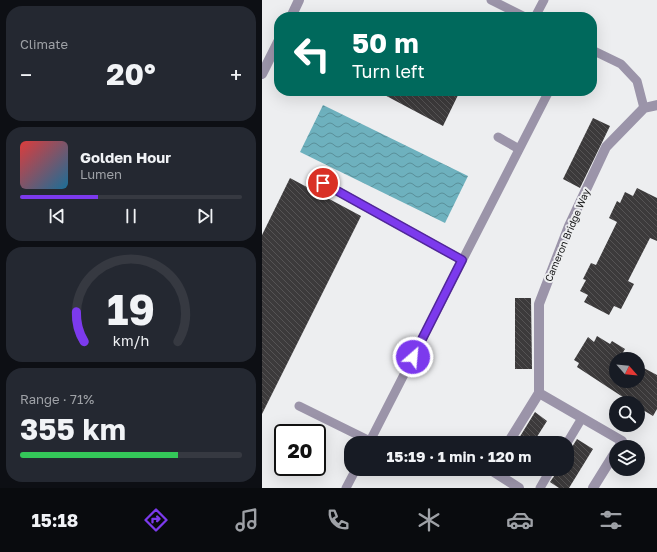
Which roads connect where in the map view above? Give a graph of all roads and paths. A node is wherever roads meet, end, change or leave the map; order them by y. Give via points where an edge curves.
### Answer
1 (299, 0) edge
2 (491, 0) edge
3 (544, 0) edge
4 (293, 12) edge
5 (515, 12) edge
6 (538, 12) edge
7 (274, 50) edge
8 (597, 52) edge
9 (262, 74) edge
10 (546, 96) edge
11 (657, 105) edge
12 (644, 108) junction
13 (498, 137) dead end
14 (520, 149) junction
15 (323, 183) dead end
16 (462, 260) junction
17 (539, 393) junction
18 (299, 406) dead end
19 (582, 418) junction
20 (357, 436) edge
21 (372, 436) edge
22 (512, 436) edge
23 (571, 436) edge
24 (620, 440) edge
25 (609, 462) edge
26 (352, 476) edge
27 (500, 476) edge
28 (547, 476) edge
29 (346, 488) edge
30 (519, 488) edge
31 (540, 488) edge
32 (593, 488) edge

1 - 4 street
2 - 5 lane
3 - 6 lane
7 - 9 street
8 - 12 lane via 621,64 638,82
10 - 14 lane
11 - 12 street
12 - 17 street, Cameron Bridge Way via 606,147 569,226 539,304
13 - 14 lane
14 - 16 lane
15 - 16 lane
16 - 21 lane
17 - 19 street
17 - 22 street
18 - 20 lane
19 - 23 lane
19 - 24 street
25 - 32 street
26 - 29 lane
27 - 30 street
28 - 31 lane

